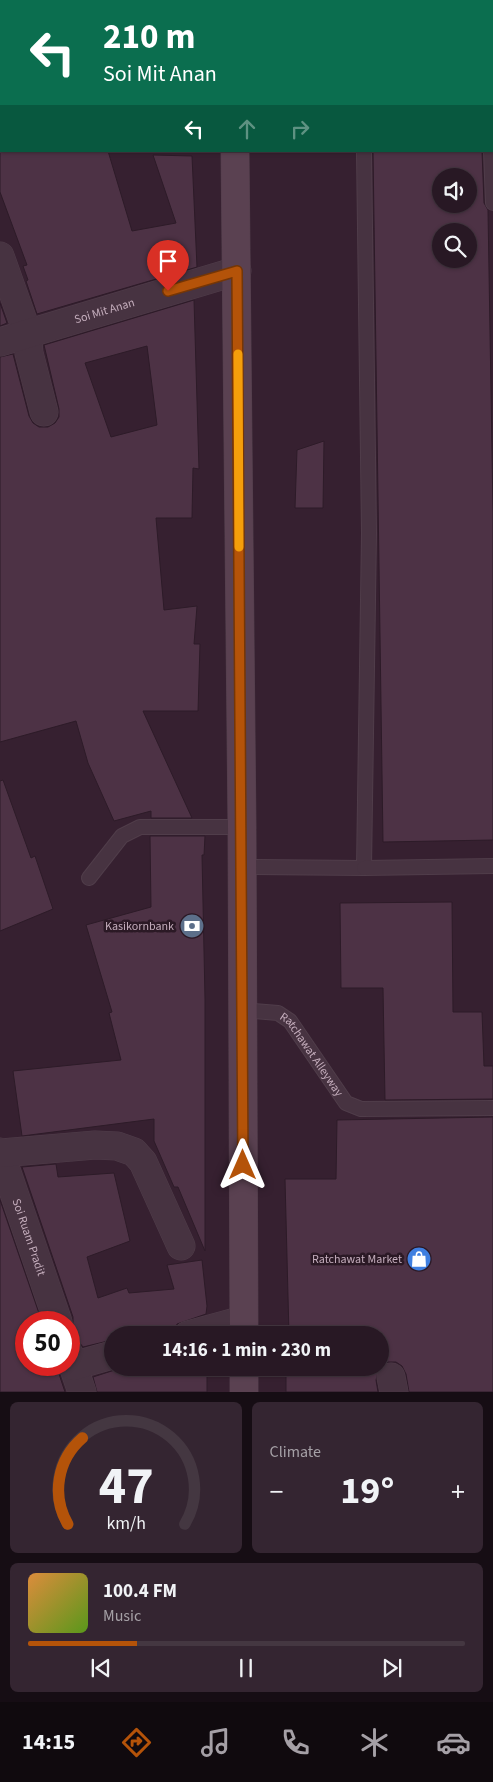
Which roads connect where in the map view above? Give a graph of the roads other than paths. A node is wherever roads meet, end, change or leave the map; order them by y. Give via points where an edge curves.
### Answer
1 (235, 152) edge
2 (364, 152) edge
3 (491, 152) edge
4 (493, 203) edge
5 (0, 256) edge
6 (237, 271) junction
7 (27, 332) junction
8 (0, 342) edge
9 (44, 412) dead end
10 (242, 826) junction
11 (493, 866) edge
12 (242, 867) junction
13 (364, 868) junction
14 (89, 878) dead end
15 (243, 1010) junction
16 (493, 1108) edge
17 (0, 1152) edge
18 (182, 1246) dead end
19 (54, 1311) edge
20 (243, 1326) edge
21 (104, 1356) edge
22 (80, 1359) edge
23 (76, 1376) edge
24 (244, 1376) edge
25 (82, 1392) edge
26 (244, 1392) edge

1 - 6 main road
2 - 13 lane via 369,532
3 - 4 lane
5 - 7 street
6 - 7 street, Soi Mit Anan
6 - 10 main road
7 - 8 street, Soi Mit Anan
7 - 9 street
10 - 12 main road
10 - 14 lane via 140,827 122,836
11 - 13 lane
12 - 13 lane
12 - 15 main road
15 - 16 lane, Ratchawat Alleyway via 278,1013 290,1022 346,1103 383,1110
15 - 20 main road
17 - 18 street via 96,1145 117,1146 134,1152 143,1162
17 - 19 street, Soi Ruam Pradit
21 - 22 street
23 - 25 street
24 - 26 main road

